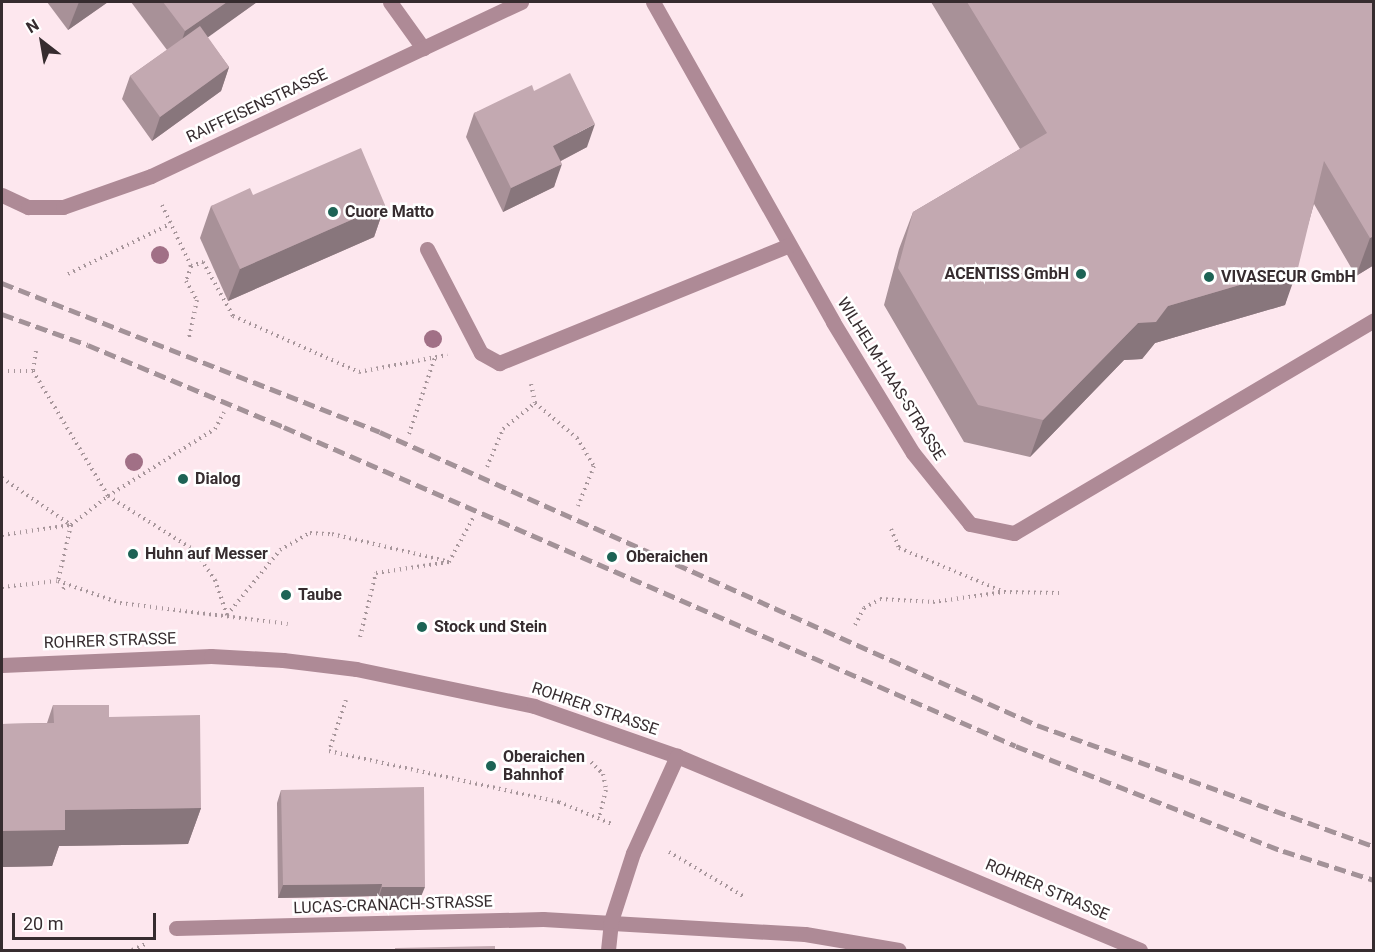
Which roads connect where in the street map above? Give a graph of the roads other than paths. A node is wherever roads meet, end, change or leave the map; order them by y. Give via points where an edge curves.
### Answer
1 (390, 2) edge
2 (520, 2) edge
3 (653, 2) edge
4 (423, 48) junction
5 (2, 195) edge
6 (789, 245) junction
7 (428, 249) dead end
8 (1374, 320) edge
9 (2, 665) edge
10 (677, 756) junction
11 (611, 921) junction
12 (176, 928) dead end
13 (608, 951) edge
14 (899, 951) edge
15 (1140, 951) edge

1 - 4 street
2 - 4 street, RAIFFEISENSTRASSE
3 - 6 street, WILHELM-HAAS-STRASSE
4 - 5 street, RAIFFEISENSTRASSE via 152,176 94,197 63,207 28,207
6 - 7 street via 499,363 481,353
6 - 8 street, WILHELM-HAAS-STRASSE via 913,453 970,524 1014,533
9 - 10 street, ROHRER STRASSE via 211,656 356,669 534,706
10 - 11 street via 641,835
10 - 15 street, ROHRER STRASSE
11 - 12 street, LUCAS-CRANACH-STRASSE via 456,920
11 - 13 street
11 - 14 street via 805,934

